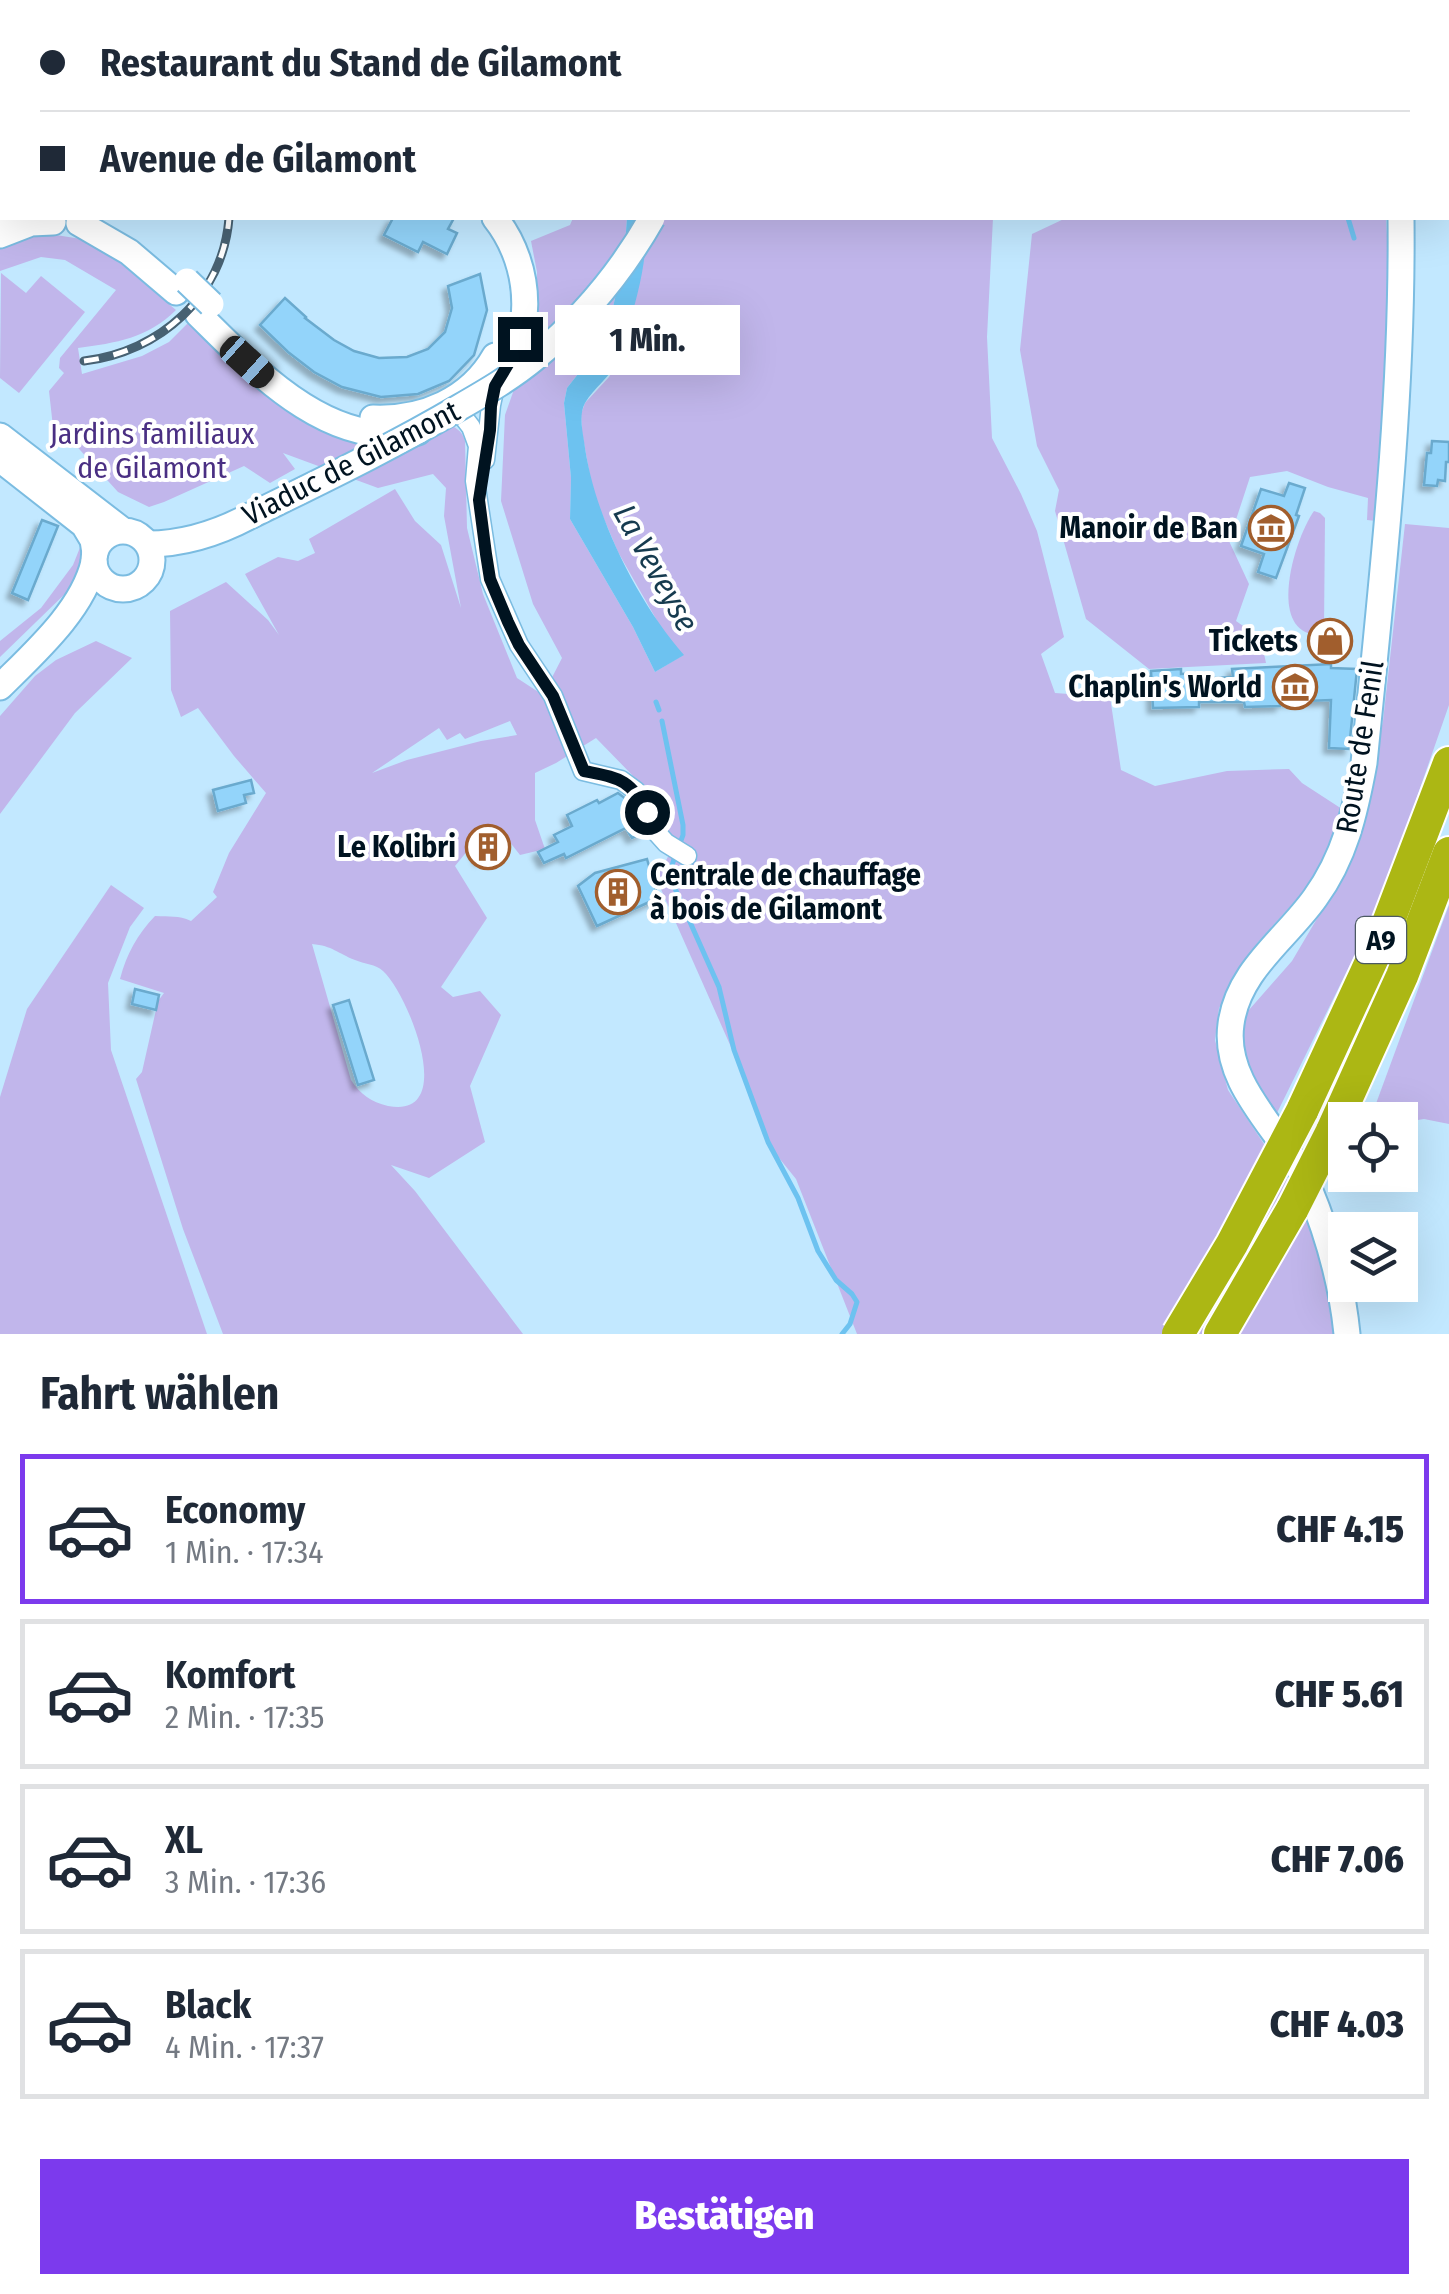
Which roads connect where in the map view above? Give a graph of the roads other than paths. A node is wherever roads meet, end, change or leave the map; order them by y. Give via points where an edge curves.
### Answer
1 (50, 220) edge
2 (82, 220) edge
3 (108, 220) edge
4 (478, 220) edge
5 (496, 220) edge
6 (651, 220) edge
7 (1401, 220) edge
8 (0, 235) edge
9 (181, 287) junction
10 (205, 309) junction
11 (495, 386) junction
12 (461, 414) junction
13 (0, 436) edge
14 (0, 459) edge
15 (36, 475) junction
16 (0, 476) edge
17 (479, 500) junction
18 (122, 530) junction
19 (212, 534) junction
20 (148, 544) junction
21 (94, 557) junction
22 (148, 576) junction
23 (122, 589) junction
24 (8, 680) edge
25 (1449, 763) edge
26 (681, 853) dead end
27 (1449, 853) edge
28 (1178, 1334) edge
29 (1220, 1334) edge
30 (1347, 1334) edge

1 - 2 street via 66,226
1 - 8 street
2 - 9 street
3 - 9 street via 137,239
4 - 10 street via 507,270 506,330 492,362 466,390 421,414 372,418 326,402
5 - 11 street via 514,246 525,303 520,339
6 - 19 street, Viaduc de Gilamont, bridge via 592,303 520,370 423,429
7 - 30 street, Route de Fenil via 1388,521 1358,798 1338,861 1313,902 1251,973 1230,1031 1240,1077 1308,1184 1337,1267
9 - 10 street, bridge
10 - 12 street via 270,383 342,424 412,434
11 - 12 street
11 - 17 street
12 - 17 street via 478,446
13 - 15 street
14 - 15 street
15 - 16 street via 20,483
15 - 18 street
15 - 21 street via 84,525
17 - 26 street via 490,579 519,645 553,696 584,771 636,790 666,844
18 - 20 street
18 - 21 street via 105,537
19 - 20 street, Viaduc de Gilamont
19 - 22 street, Viaduc de Gilamont
20 - 22 street
21 - 23 street via 103,581
21 - 24 street via 82,594
22 - 23 street
23 - 24 street
25 - 28 highway, A9, bridge via 1383,936 1302,1112
27 - 29 highway, A9, bridge via 1331,1133

